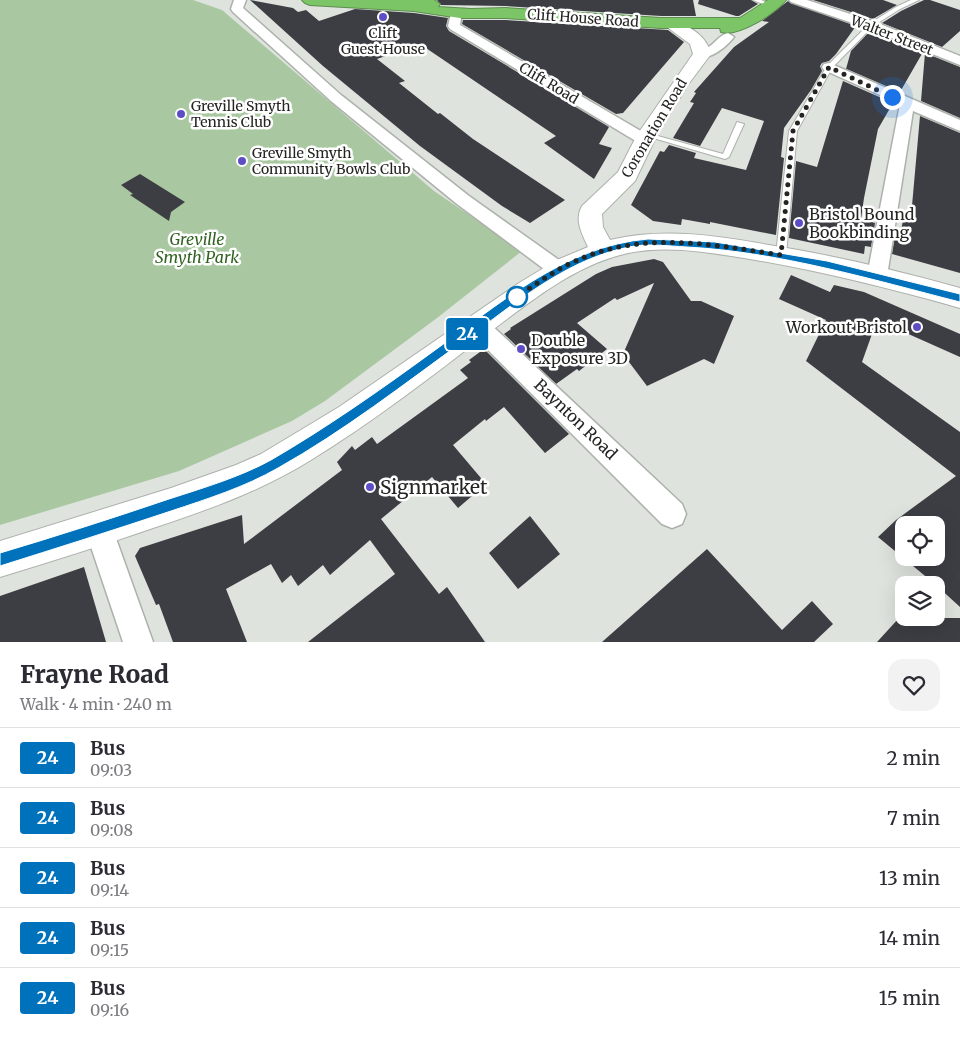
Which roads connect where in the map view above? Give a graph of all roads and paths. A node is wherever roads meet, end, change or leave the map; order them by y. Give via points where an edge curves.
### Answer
1 (240, 0) edge
2 (310, 0) edge
3 (795, 0) edge
4 (916, 0) edge
5 (768, 2) edge
6 (416, 3) edge
7 (464, 13) junction
8 (506, 13) junction
9 (668, 25) junction
10 (871, 26) junction
11 (728, 37) dead end
12 (702, 54) junction
13 (960, 61) edge
14 (829, 67) junction
15 (908, 104) junction
16 (740, 124) dead end
17 (960, 126) edge
18 (646, 137) junction
19 (602, 250) junction
20 (781, 255) junction
21 (559, 270) junction
22 (877, 276) junction
23 (960, 298) edge
24 (478, 326) junction
25 (672, 514) dead end
26 (99, 529) junction
27 (0, 559) edge
28 (138, 642) edge

1 - 21 street via 236,9 336,98 463,200
2 - 6 highway, Clift House Road
3 - 10 street, Walter Street
4 - 10 lane
5 - 9 highway via 738,28 724,30
6 - 7 highway, Clift House Road via 428,10
6 - 8 highway, Clift House Road via 490,8
7 - 8 highway, Clift House Road
7 - 18 street, Clift Road via 448,22
8 - 9 highway, Clift House Road
9 - 12 main road via 692,36 702,46
10 - 13 street, Walter Street
10 - 14 lane
11 - 12 street, Coronation Road via 713,50
12 - 18 main road, Coronation Road
14 - 15 street
14 - 20 lane via 793,131
15 - 17 street
15 - 22 street
16 - 18 lane via 725,157
18 - 19 main road, Coronation Road via 628,176 590,212 591,226
19 - 20 main road via 630,244 668,242
19 - 21 main road
20 - 22 main road
21 - 24 main road
22 - 23 main road
24 - 25 street, Baynton Road
24 - 26 main road via 353,416 273,465 214,490
26 - 27 main road
26 - 28 street

